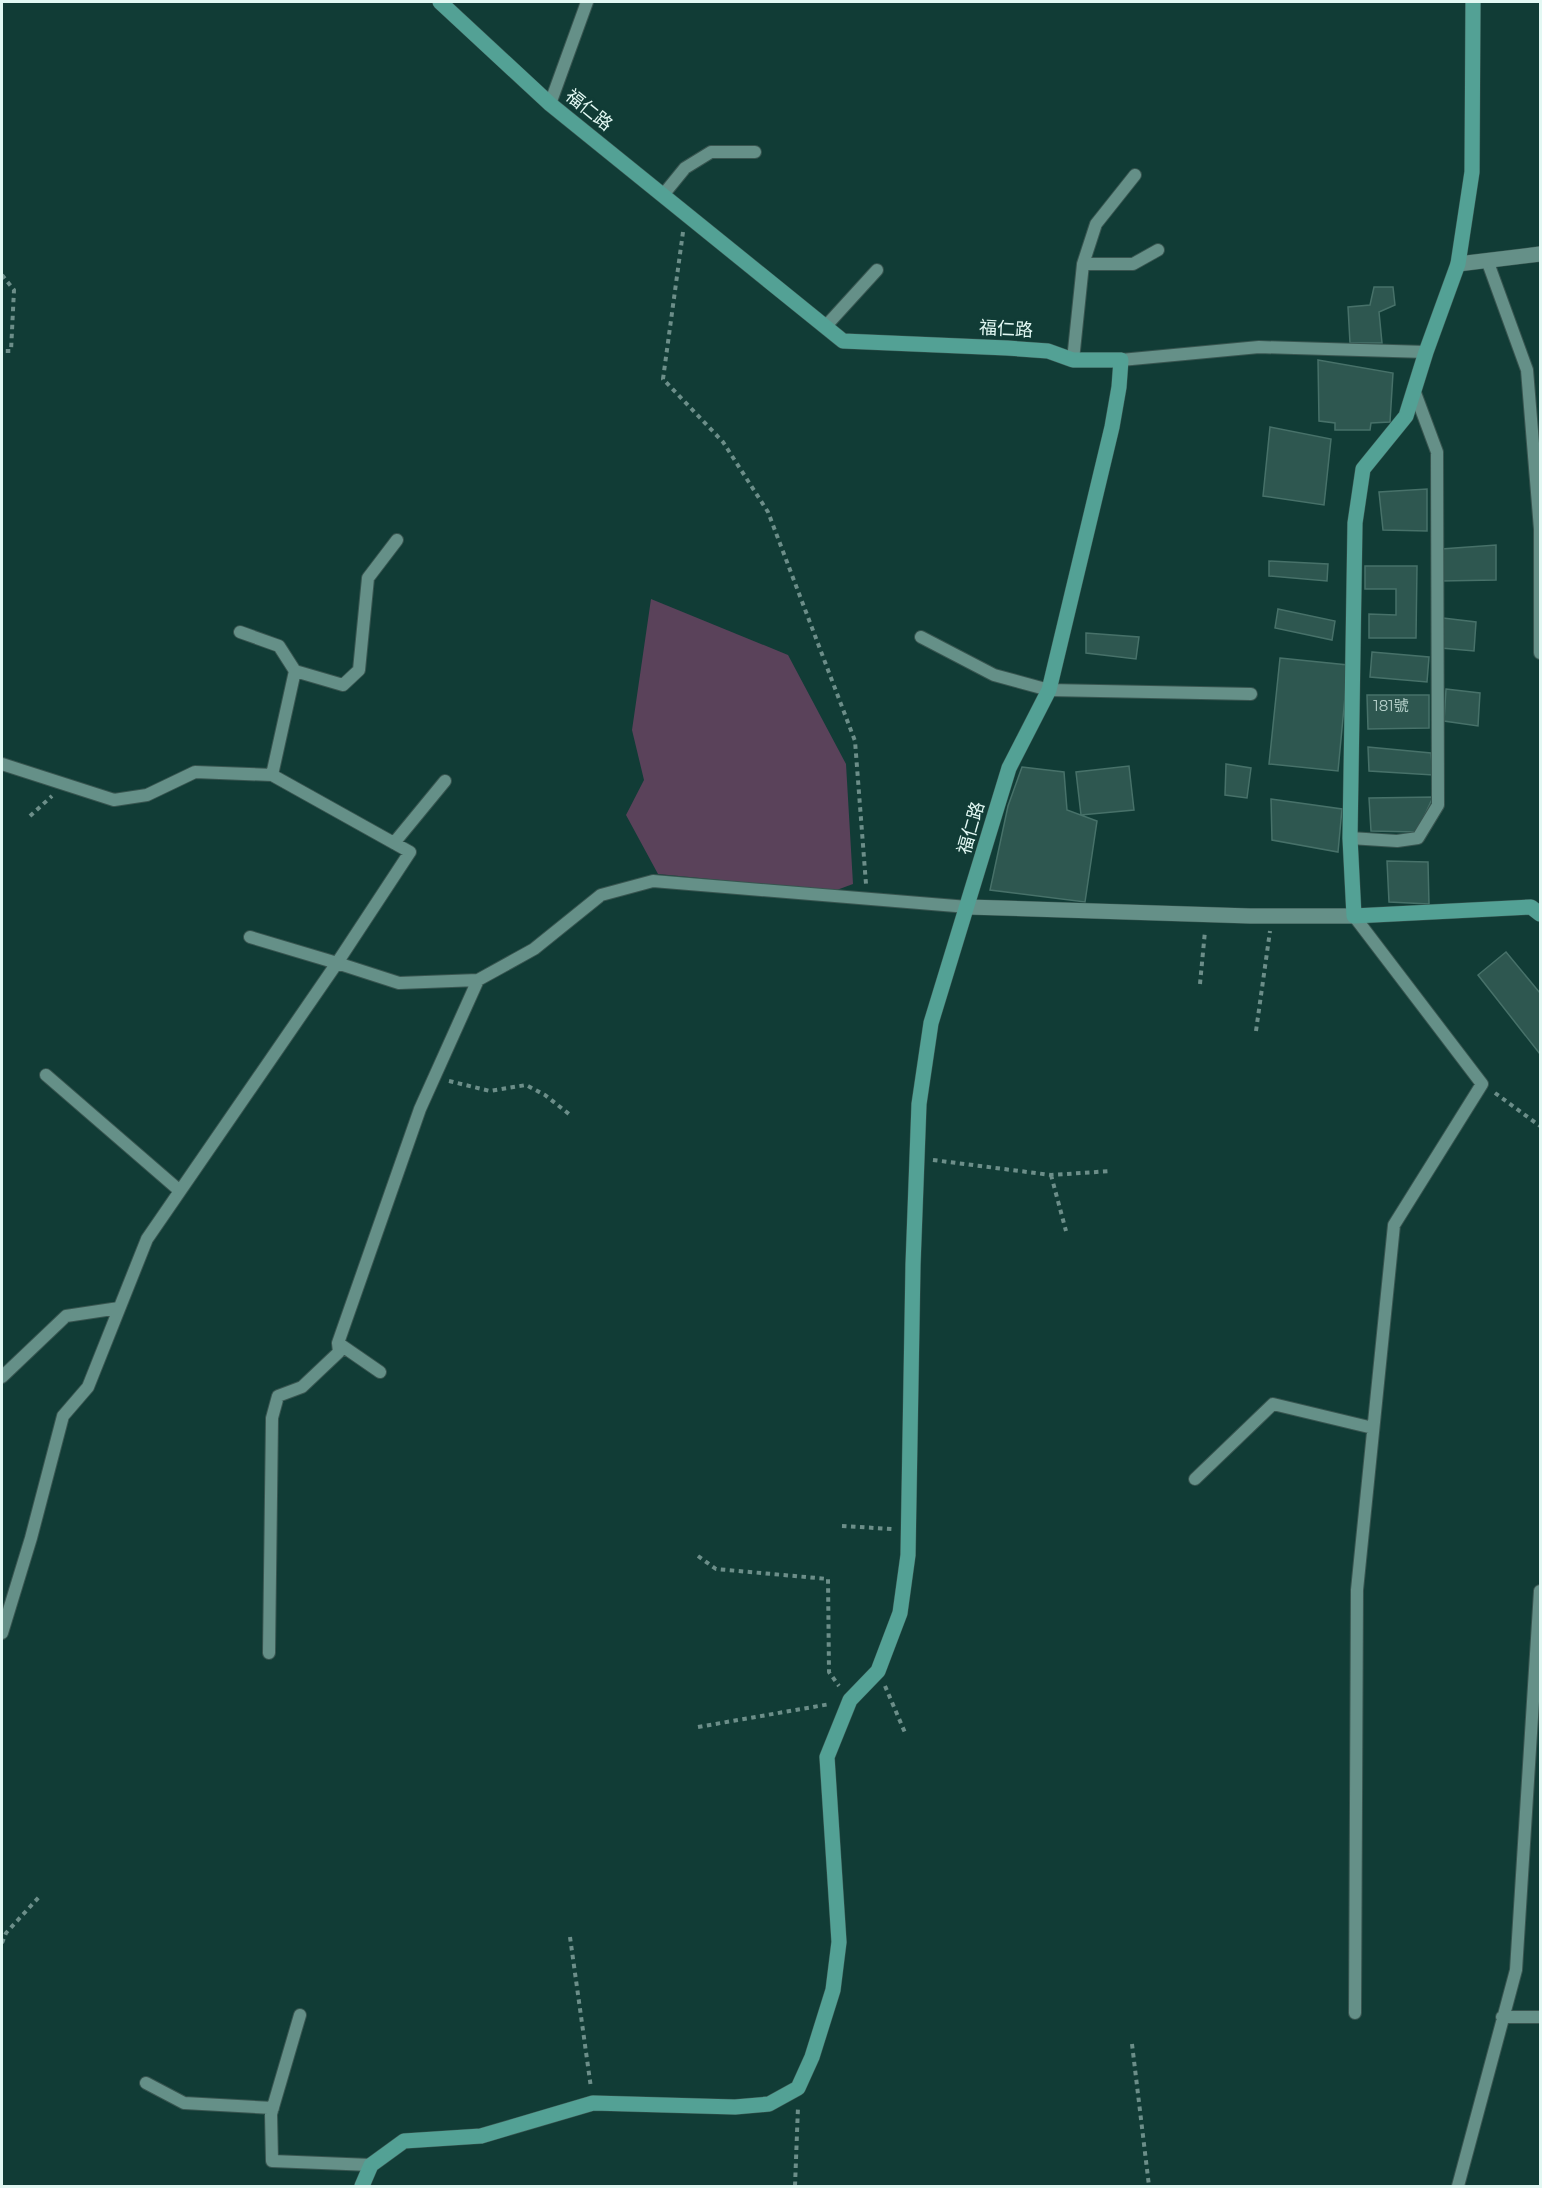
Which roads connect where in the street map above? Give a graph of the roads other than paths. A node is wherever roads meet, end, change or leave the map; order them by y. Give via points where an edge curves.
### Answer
1 (440, 2) edge
2 (587, 2) edge
3 (1473, 2) edge
4 (550, 104) junction
5 (754, 152) dead end
6 (1135, 175) dead end
7 (663, 195) junction
8 (1158, 250) dead end
9 (1540, 254) edge
10 (1487, 260) junction
11 (1083, 264) junction
12 (1458, 264) junction
13 (877, 270) dead end
14 (825, 327) junction
15 (1426, 352) junction
16 (1073, 360) junction
17 (1121, 360) junction
18 (1414, 390) junction
19 (397, 540) dead end
20 (240, 632) dead end
21 (921, 637) dead end
22 (1540, 653) edge
23 (295, 671) junction
24 (1049, 690) junction
25 (1251, 694) dead end
26 (2, 764) edge
27 (272, 775) junction
28 (445, 781) dead end
29 (1350, 838) junction
30 (394, 843) junction
31 (968, 907) junction
32 (1540, 914) edge
33 (1354, 916) junction
34 (250, 937) dead end
35 (337, 963) junction
36 (478, 980) junction
37 (46, 1075) dead end
38 (180, 1191) junction
39 (119, 1308) junction
40 (338, 1343) junction
41 (380, 1372) dead end
42 (2, 1377) edge
43 (1373, 1428) junction
44 (1195, 1479) dead end
45 (1540, 1591) edge
46 (2, 1633) edge
47 (269, 1653) dead end
48 (1355, 2013) dead end
49 (300, 2015) dead end
50 (1502, 2017) junction
51 (1540, 2017) edge
52 (146, 2083) dead end
53 (273, 2108) junction
54 (371, 2165) junction
55 (362, 2187) edge
56 (1458, 2187) edge

1 - 4 street, 福仁路
2 - 4 lane
3 - 12 street via 1472,172
4 - 7 street, 福仁路
5 - 7 lane via 711,152 685,168
6 - 11 lane via 1096,224
7 - 14 street, 福仁路
8 - 11 lane via 1133,264
9 - 10 street
10 - 12 street
10 - 22 lane via 1527,370 1540,529
11 - 16 lane
12 - 15 street
13 - 14 lane
14 - 16 street, 福仁路 via 843,341 1048,351
15 - 17 lane via 1259,347
15 - 18 street
16 - 17 street, 福仁路
17 - 24 street, 福仁路 via 1112,427
18 - 29 street via 1406,416 1363,469 1355,523
18 - 29 lane via 1437,452 1438,805 1418,838
19 - 23 lane via 368,578 359,670 343,685
20 - 23 lane via 279,646
21 - 24 lane via 994,675
23 - 27 lane
24 - 25 lane
24 - 31 street, 福仁路 via 1009,768
26 - 27 lane via 114,800 147,795 195,771
27 - 30 lane
28 - 30 lane
29 - 33 street
30 - 35 lane via 410,852
31 - 33 street
31 - 36 lane via 653,881 601,895 534,948
31 - 54 street, 福仁路 via 931,1023 919,1104 908,1555 900,1613 878,1671 850,1700 827,1757 839,1942 833,1990 798,2088 769,2104 735,2107 593,2103 481,2136 404,2141
32 - 33 street via 1531,907
33 - 43 lane via 1482,1084 1394,1225
34 - 35 lane
35 - 36 lane via 399,983
35 - 38 lane
36 - 40 lane via 420,1109
37 - 38 lane
38 - 39 lane via 147,1239
39 - 42 lane via 66,1316
39 - 46 lane via 88,1387 63,1416
40 - 41 lane
40 - 47 lane via 339,1352 302,1387 278,1396 272,1418
43 - 44 lane via 1273,1404
43 - 48 lane via 1357,1590
45 - 50 lane via 1515,1970
49 - 53 lane
50 - 51 lane
50 - 56 lane
52 - 53 lane via 184,2103
53 - 54 lane via 272,2161
54 - 55 street

